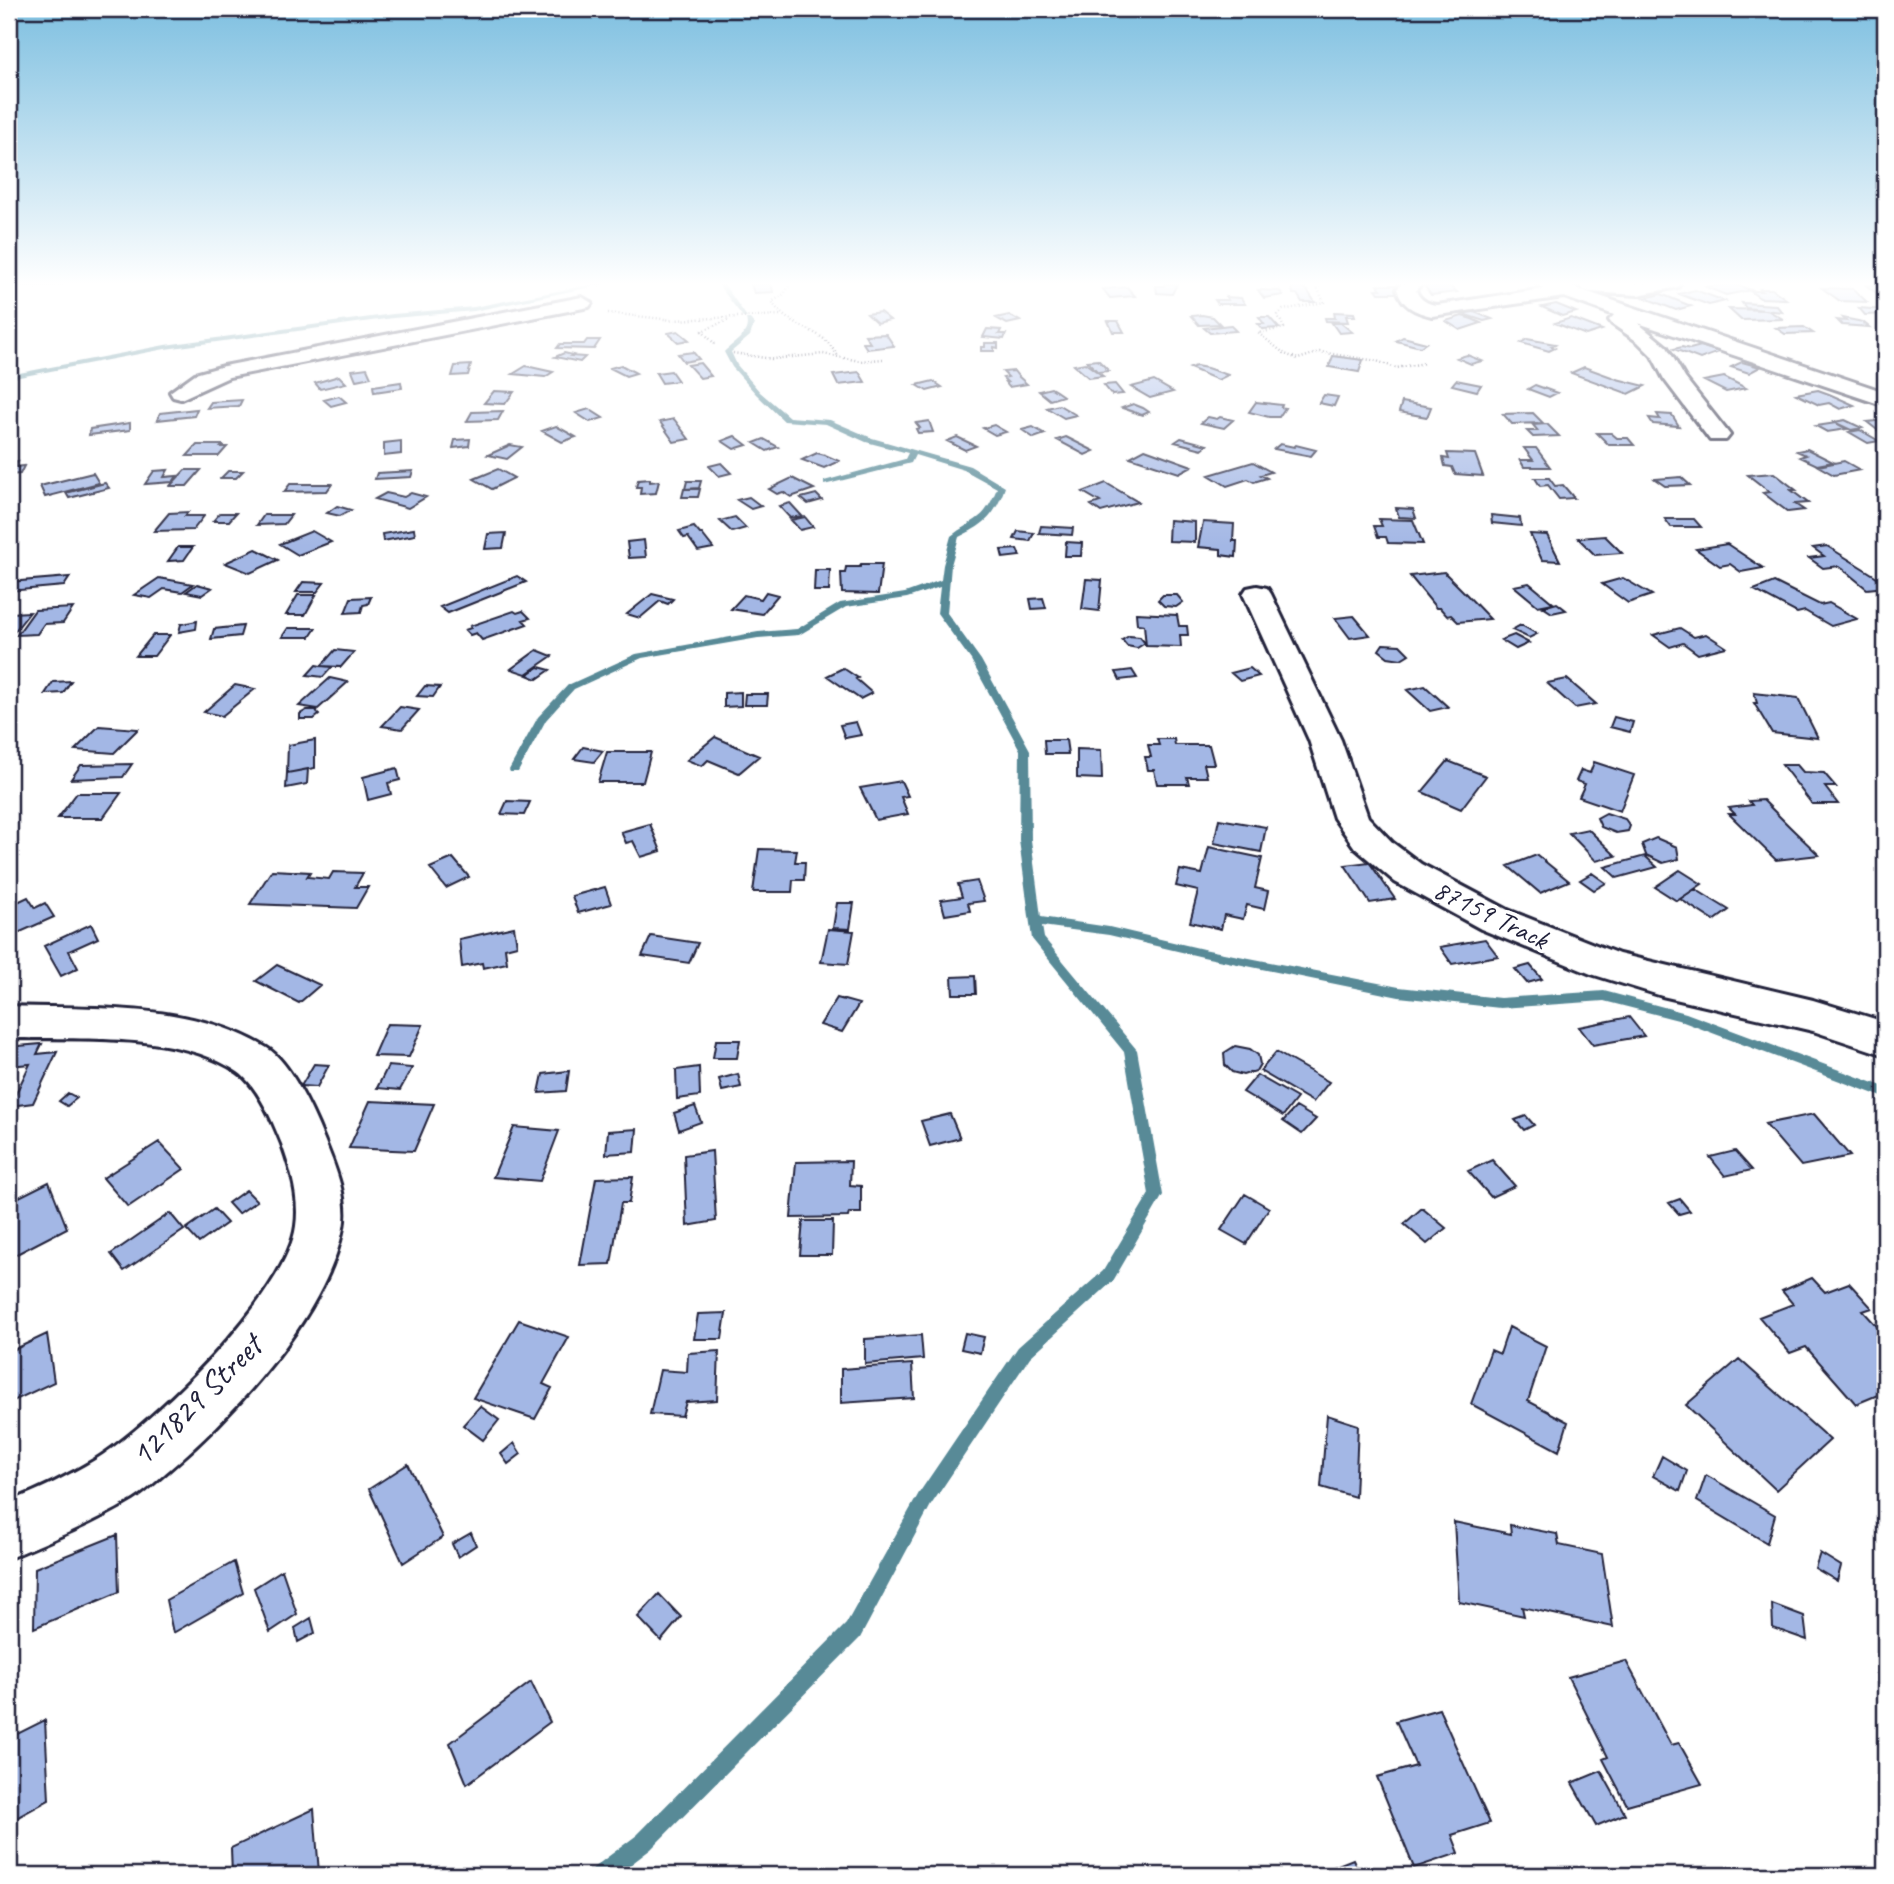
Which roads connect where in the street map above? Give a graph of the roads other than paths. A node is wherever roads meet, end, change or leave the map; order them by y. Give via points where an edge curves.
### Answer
1 (230, 371) edge
2 (1672, 371) edge
3 (1802, 371) edge
4 (181, 392) dead end
5 (1885, 399) edge
6 (1718, 435) dead end
7 (1257, 594) dead end
8 (9, 1022) edge
9 (1885, 1039) edge
10 (9, 1530) edge

1 - 4 street
2 - 6 street
3 - 5 street
7 - 9 street, 87159 Track via 1330,753 1348,811 1373,844 1415,876 1526,936 1634,973 1790,1007
8 - 10 street, 121829 Street via 139,1026 202,1038 254,1061 294,1119 317,1177 320,1227 300,1282 242,1364 174,1431 116,1478 64,1508

